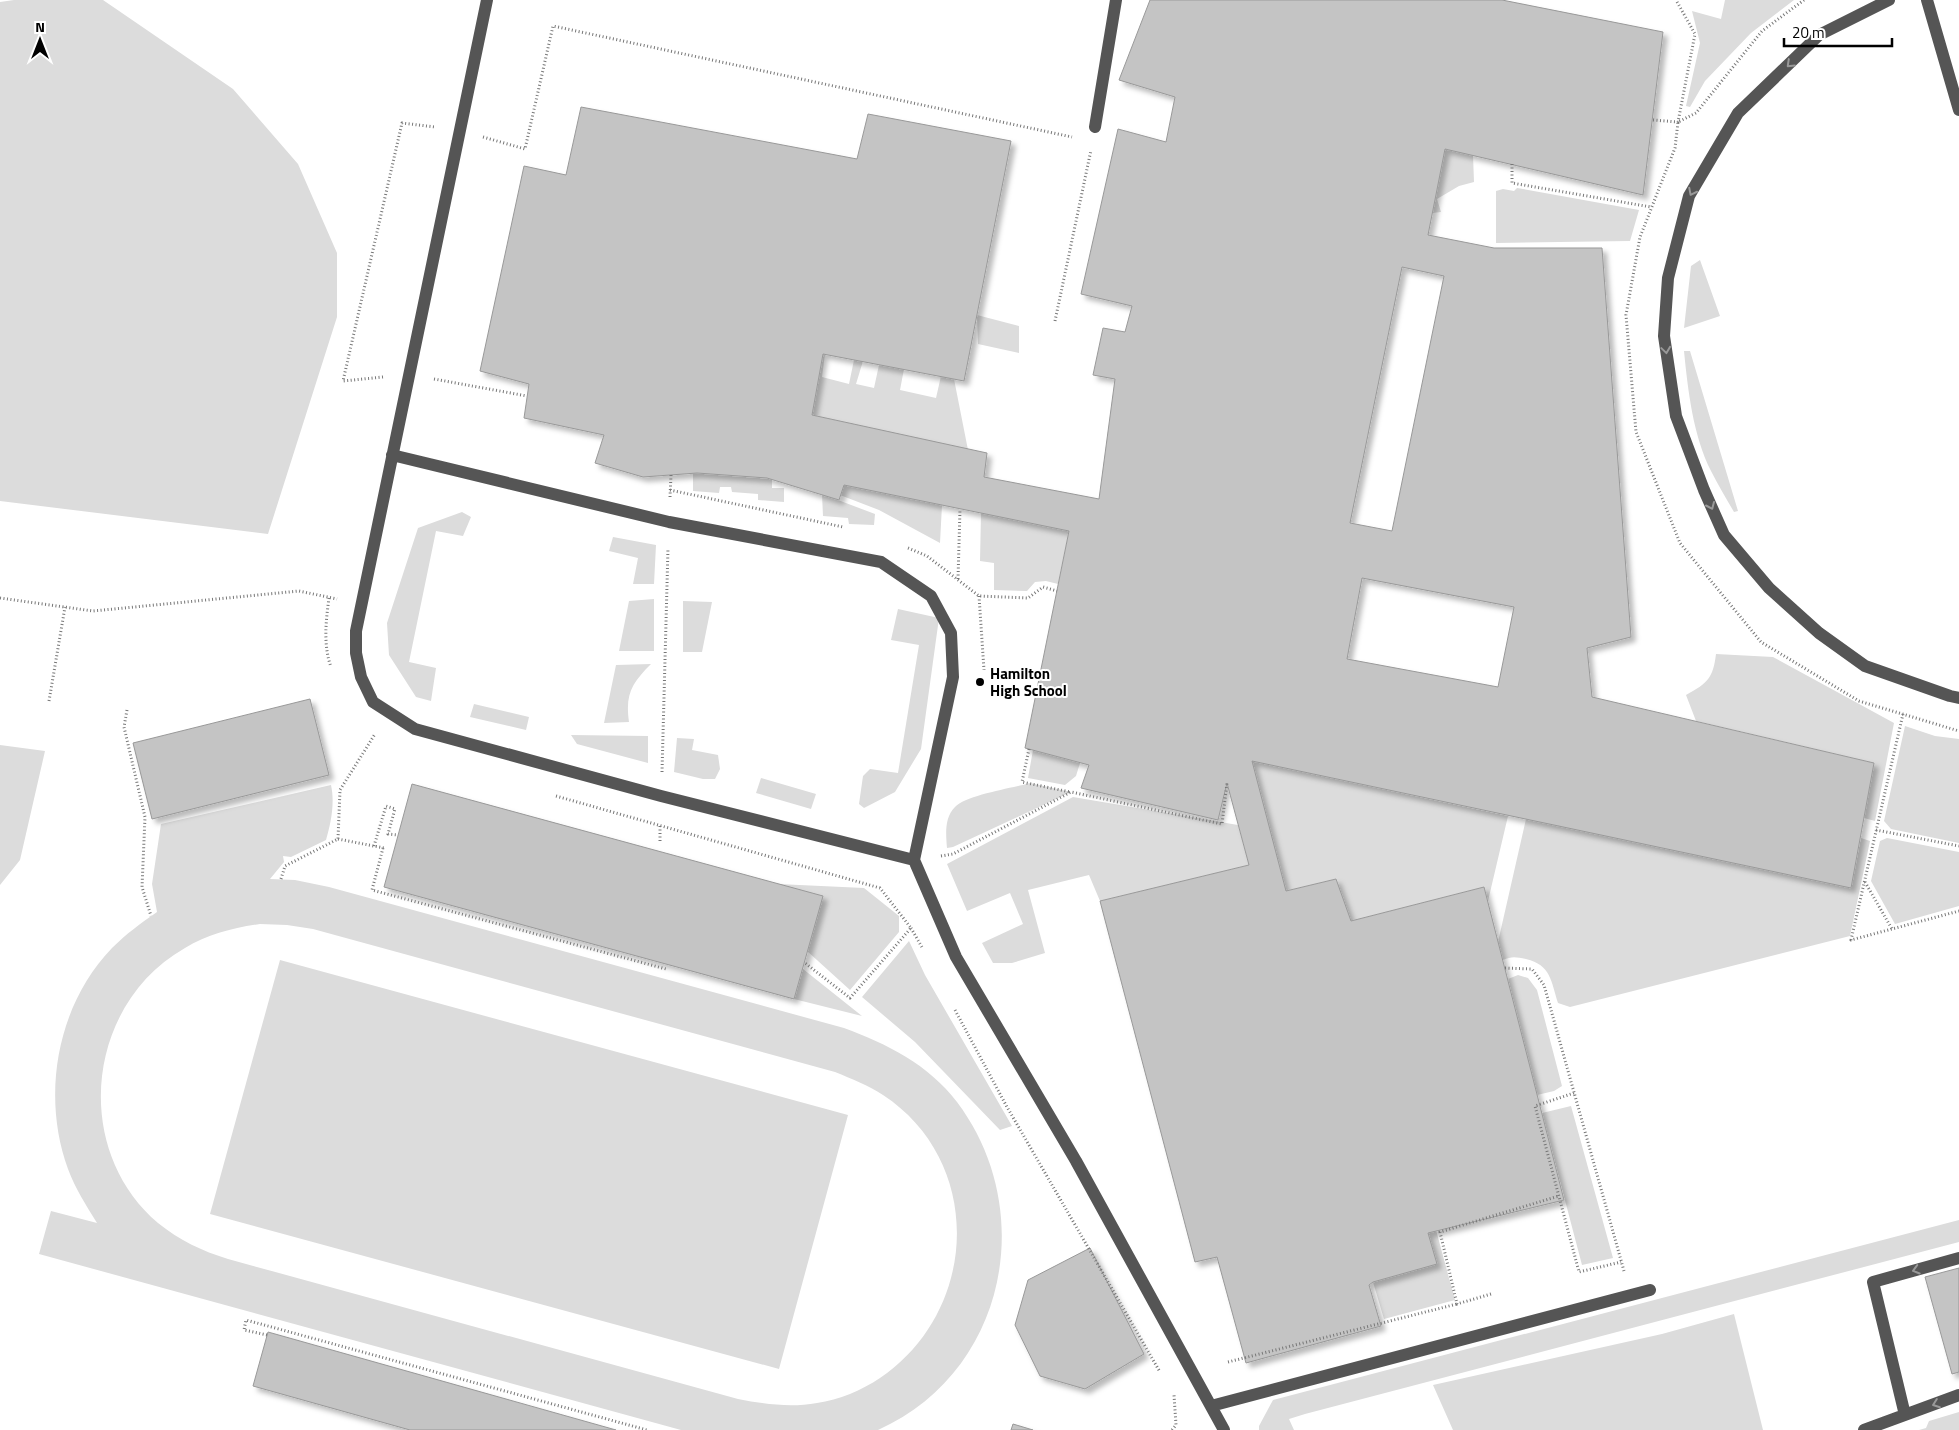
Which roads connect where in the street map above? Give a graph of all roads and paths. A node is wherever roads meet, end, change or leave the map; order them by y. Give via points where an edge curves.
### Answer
1 (488, 0) edge
2 (1116, 0) edge
3 (1676, 0) edge
4 (1804, 0) edge
5 (1888, 0) edge
6 (1927, 0) edge
7 (1957, 94) edge
8 (1959, 110) edge
9 (1653, 120) dead end
10 (1678, 122) junction
11 (1095, 127) dead end
12 (460, 130) junction
13 (1073, 138) dead end
14 (1092, 142) dead end
15 (1512, 164) dead end
16 (1651, 207) dead end
17 (1055, 321) dead end
18 (409, 375) junction
19 (527, 396) dead end
20 (392, 454) junction
21 (670, 475) dead end
22 (960, 509) dead end
23 (669, 522) junction
24 (958, 580) dead end
25 (979, 596) dead end
26 (0, 598) edge
27 (329, 598) junction
28 (361, 606) junction
29 (65, 607) junction
30 (332, 668) dead end
31 (984, 670) dead end
32 (1959, 698) edge
33 (49, 701) dead end
34 (126, 710) dead end
35 (1903, 714) dead end
36 (368, 728) dead end
37 (375, 734) junction
38 (383, 739) dead end
39 (1029, 749) dead end
40 (1227, 784) dead end
41 (1071, 792) junction
42 (549, 794) dead end
43 (661, 796) junction
44 (660, 826) junction
45 (1876, 830) junction
46 (398, 835) dead end
47 (338, 840) junction
48 (660, 841) dead end
49 (374, 846) junction
50 (1959, 846) edge
51 (914, 860) junction
52 (281, 879) dead end
53 (1865, 882) junction
54 (1959, 911) edge
55 (151, 916) dead end
56 (911, 928) junction
57 (1892, 929) junction
58 (925, 953) dead end
59 (804, 963) dead end
60 (1505, 968) dead end
61 (666, 969) dead end
62 (952, 1004) dead end
63 (1574, 1093) junction
64 (1559, 1196) junction
65 (1959, 1258) edge
66 (1622, 1262) junction
67 (1650, 1290) dead end
68 (1491, 1294) dead end
69 (1631, 1295) junction
70 (1457, 1304) junction
71 (267, 1335) dead end
72 (1228, 1362) dead end
73 (1164, 1378) dead end
74 (1169, 1386) dead end
75 (1959, 1395) edge
76 (1211, 1406) junction
77 (1909, 1414) junction
78 (647, 1430) edge
79 (1172, 1430) edge
80 (1224, 1430) edge
81 (1864, 1430) edge

1 - 12 street
2 - 11 street
3 - 10 path via 1695,34
4 - 10 path via 1762,31 1696,113
5 -> 32 street via 1820,35 1738,113 1689,196 1668,278 1664,336 1676,416 1724,535 1769,588 1819,633 1865,666
6 - 7 street
7 - 8 street
9 - 10 path
12 - 13 path via 525,149 553,26
12 - 18 street
12 - 18 path via 402,123 343,381
14 - 17 path
15 - 16 path via 1512,183
18 - 19 path
18 - 20 street
20 - 23 street
20 - 28 street
21 - 23 path
22 - 24 path
23 - 43 path
23 - 51 street via 881,562 931,596 951,633 953,677
25 - 31 path
26 - 29 path
27 - 28 path
27 - 29 path via 299,591 93,611
27 - 30 path via 326,623 328,660
28 - 43 street via 356,631 361,677 373,702 415,729
29 - 33 path
34 - 55 path via 124,728 146,817 142,887
35 - 45 path
36 - 37 path
37 - 38 path
37 - 47 path via 340,790
39 - 41 path via 1022,782
40 - 41 path via 1222,824
41 - 51 path via 953,854
42 - 44 path
43 - 44 path
43 - 51 street
44 - 48 path
44 - 56 path via 880,888
45 - 50 path
45 - 53 path
46 - 49 path via 388,834 395,809 386,806
47 - 49 path
47 - 52 path via 285,866
49 - 61 path via 384,848 372,890
51 - 76 street via 956,957 1076,1161
53 - 57 path
53 - 57 path via 1851,940
54 - 57 path
56 - 58 path
56 - 59 path via 850,998
60 - 63 path via 1532,969 1544,985
62 - 73 path via 1007,1107
63 - 64 path via 1535,1106
63 - 66 path
64 - 66 path via 1579,1272
64 - 70 path via 1440,1232
65 -> 77 street via 1873,1282
66 - 69 path
67 - 69 street
68 - 70 path
69 - 76 street
70 - 72 path
71 - 78 path via 244,1330 246,1320
74 - 79 path via 1174,1395 1176,1425
75 -> 77 street
76 - 80 street
77 - 81 street

